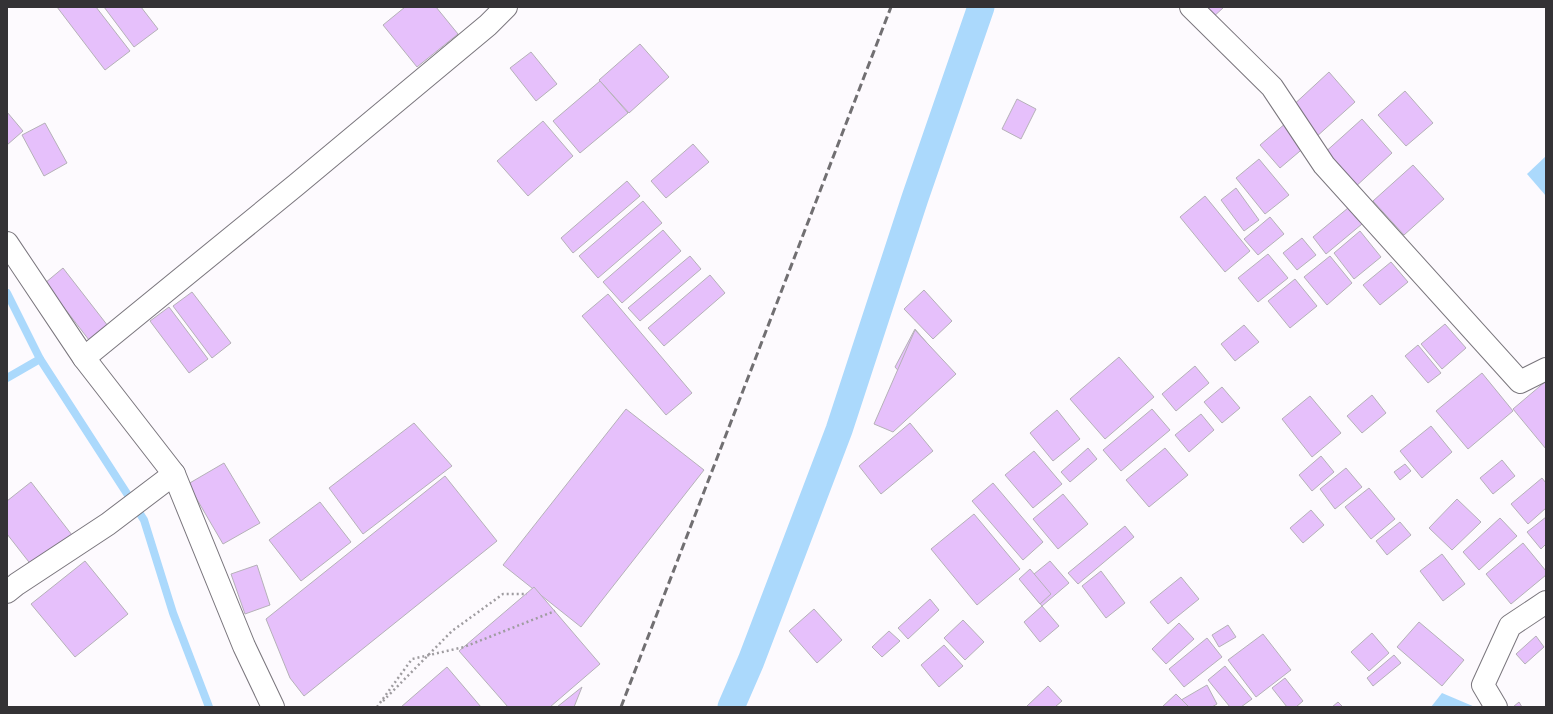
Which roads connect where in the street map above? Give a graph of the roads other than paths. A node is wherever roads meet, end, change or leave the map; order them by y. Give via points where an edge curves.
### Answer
1 (506, 7) edge
2 (1191, 7) edge
3 (7, 243) edge
4 (84, 358) junction
5 (1546, 369) edge
6 (174, 474) junction
7 (7, 592) edge
8 (1546, 602) edge
9 (273, 707) edge
10 (1496, 707) edge

1 - 4 street via 488,25 296,185
2 - 5 street via 1272,86 1324,165 1520,382
3 - 4 street
4 - 6 street
6 - 7 street via 108,524
6 - 9 street via 244,646
8 - 10 street via 1510,626 1483,685

